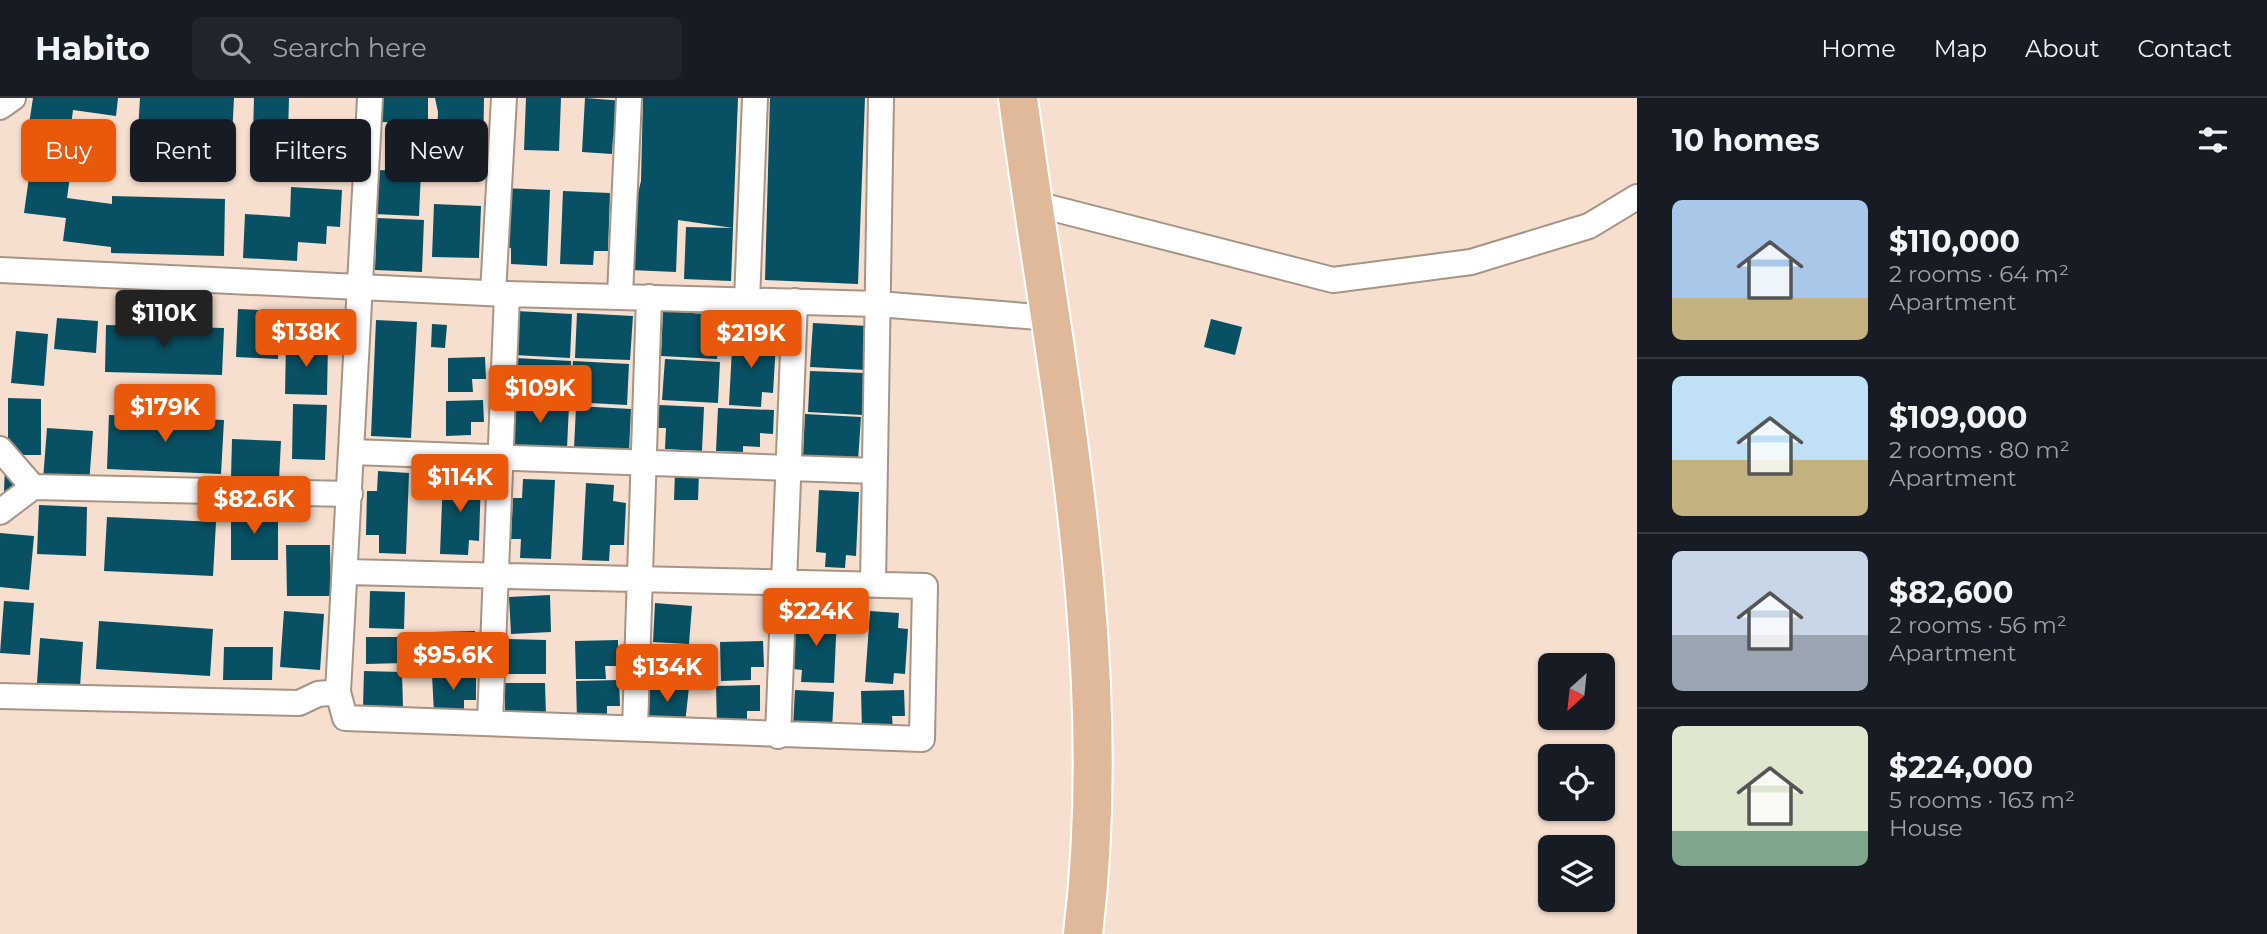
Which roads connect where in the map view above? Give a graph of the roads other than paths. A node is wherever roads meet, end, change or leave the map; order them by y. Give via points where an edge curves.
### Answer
1 (13, 98) edge
2 (370, 98) edge
3 (504, 98) edge
4 (629, 98) edge
5 (755, 98) edge
6 (881, 98) edge
7 (1018, 98) edge
8 (0, 107) edge
9 (1637, 197) edge
10 (1032, 203) junction
11 (0, 270) edge
12 (359, 287) junction
13 (500, 293) junction
14 (620, 295) junction
15 (649, 297) junction
16 (747, 301) junction
17 (795, 302) junction
18 (878, 304) junction
19 (1050, 318) junction
20 (0, 449) edge
21 (352, 452) junction
22 (501, 458) junction
23 (645, 463) junction
24 (789, 469) junction
25 (875, 471) junction
26 (33, 487) junction
27 (350, 494) junction
28 (0, 512) edge
29 (347, 572) junction
30 (496, 574) junction
31 (641, 579) junction
32 (784, 583) junction
33 (873, 584) junction
34 (338, 692) junction
35 (0, 696) edge
36 (490, 722) junction
37 (635, 729) junction
38 (778, 736) junction
39 (1083, 934) edge

1 - 8 street
2 - 12 street
3 - 13 street
4 - 14 street
5 - 16 street
6 - 18 street
7 - 10 main road
9 - 10 street via 1589,226 1471,262 1333,280
10 - 19 main road
11 - 12 street
12 - 13 street
12 - 21 street
13 - 14 street
13 - 22 street
14 - 15 street
15 - 16 street
15 - 23 street
16 - 17 street
17 - 18 street
17 - 24 street
18 - 19 street
18 - 25 street
19 - 39 main road via 1087,601 1092,678 1091,833
20 - 26 street
21 - 22 street
21 - 27 street
22 - 23 street
22 - 30 street
23 - 24 street
23 - 31 street
24 - 25 street
24 - 32 street
25 - 33 street
26 - 27 street
26 - 28 street
27 - 29 street
29 - 30 street
29 - 34 street
30 - 31 street
30 - 36 street
31 - 32 street
31 - 37 street
32 - 33 street
32 - 38 street
33 - 38 street via 925,586 922,739
34 - 35 street via 318,694 299,703
34 - 36 street via 345,718
36 - 37 street
37 - 38 street

